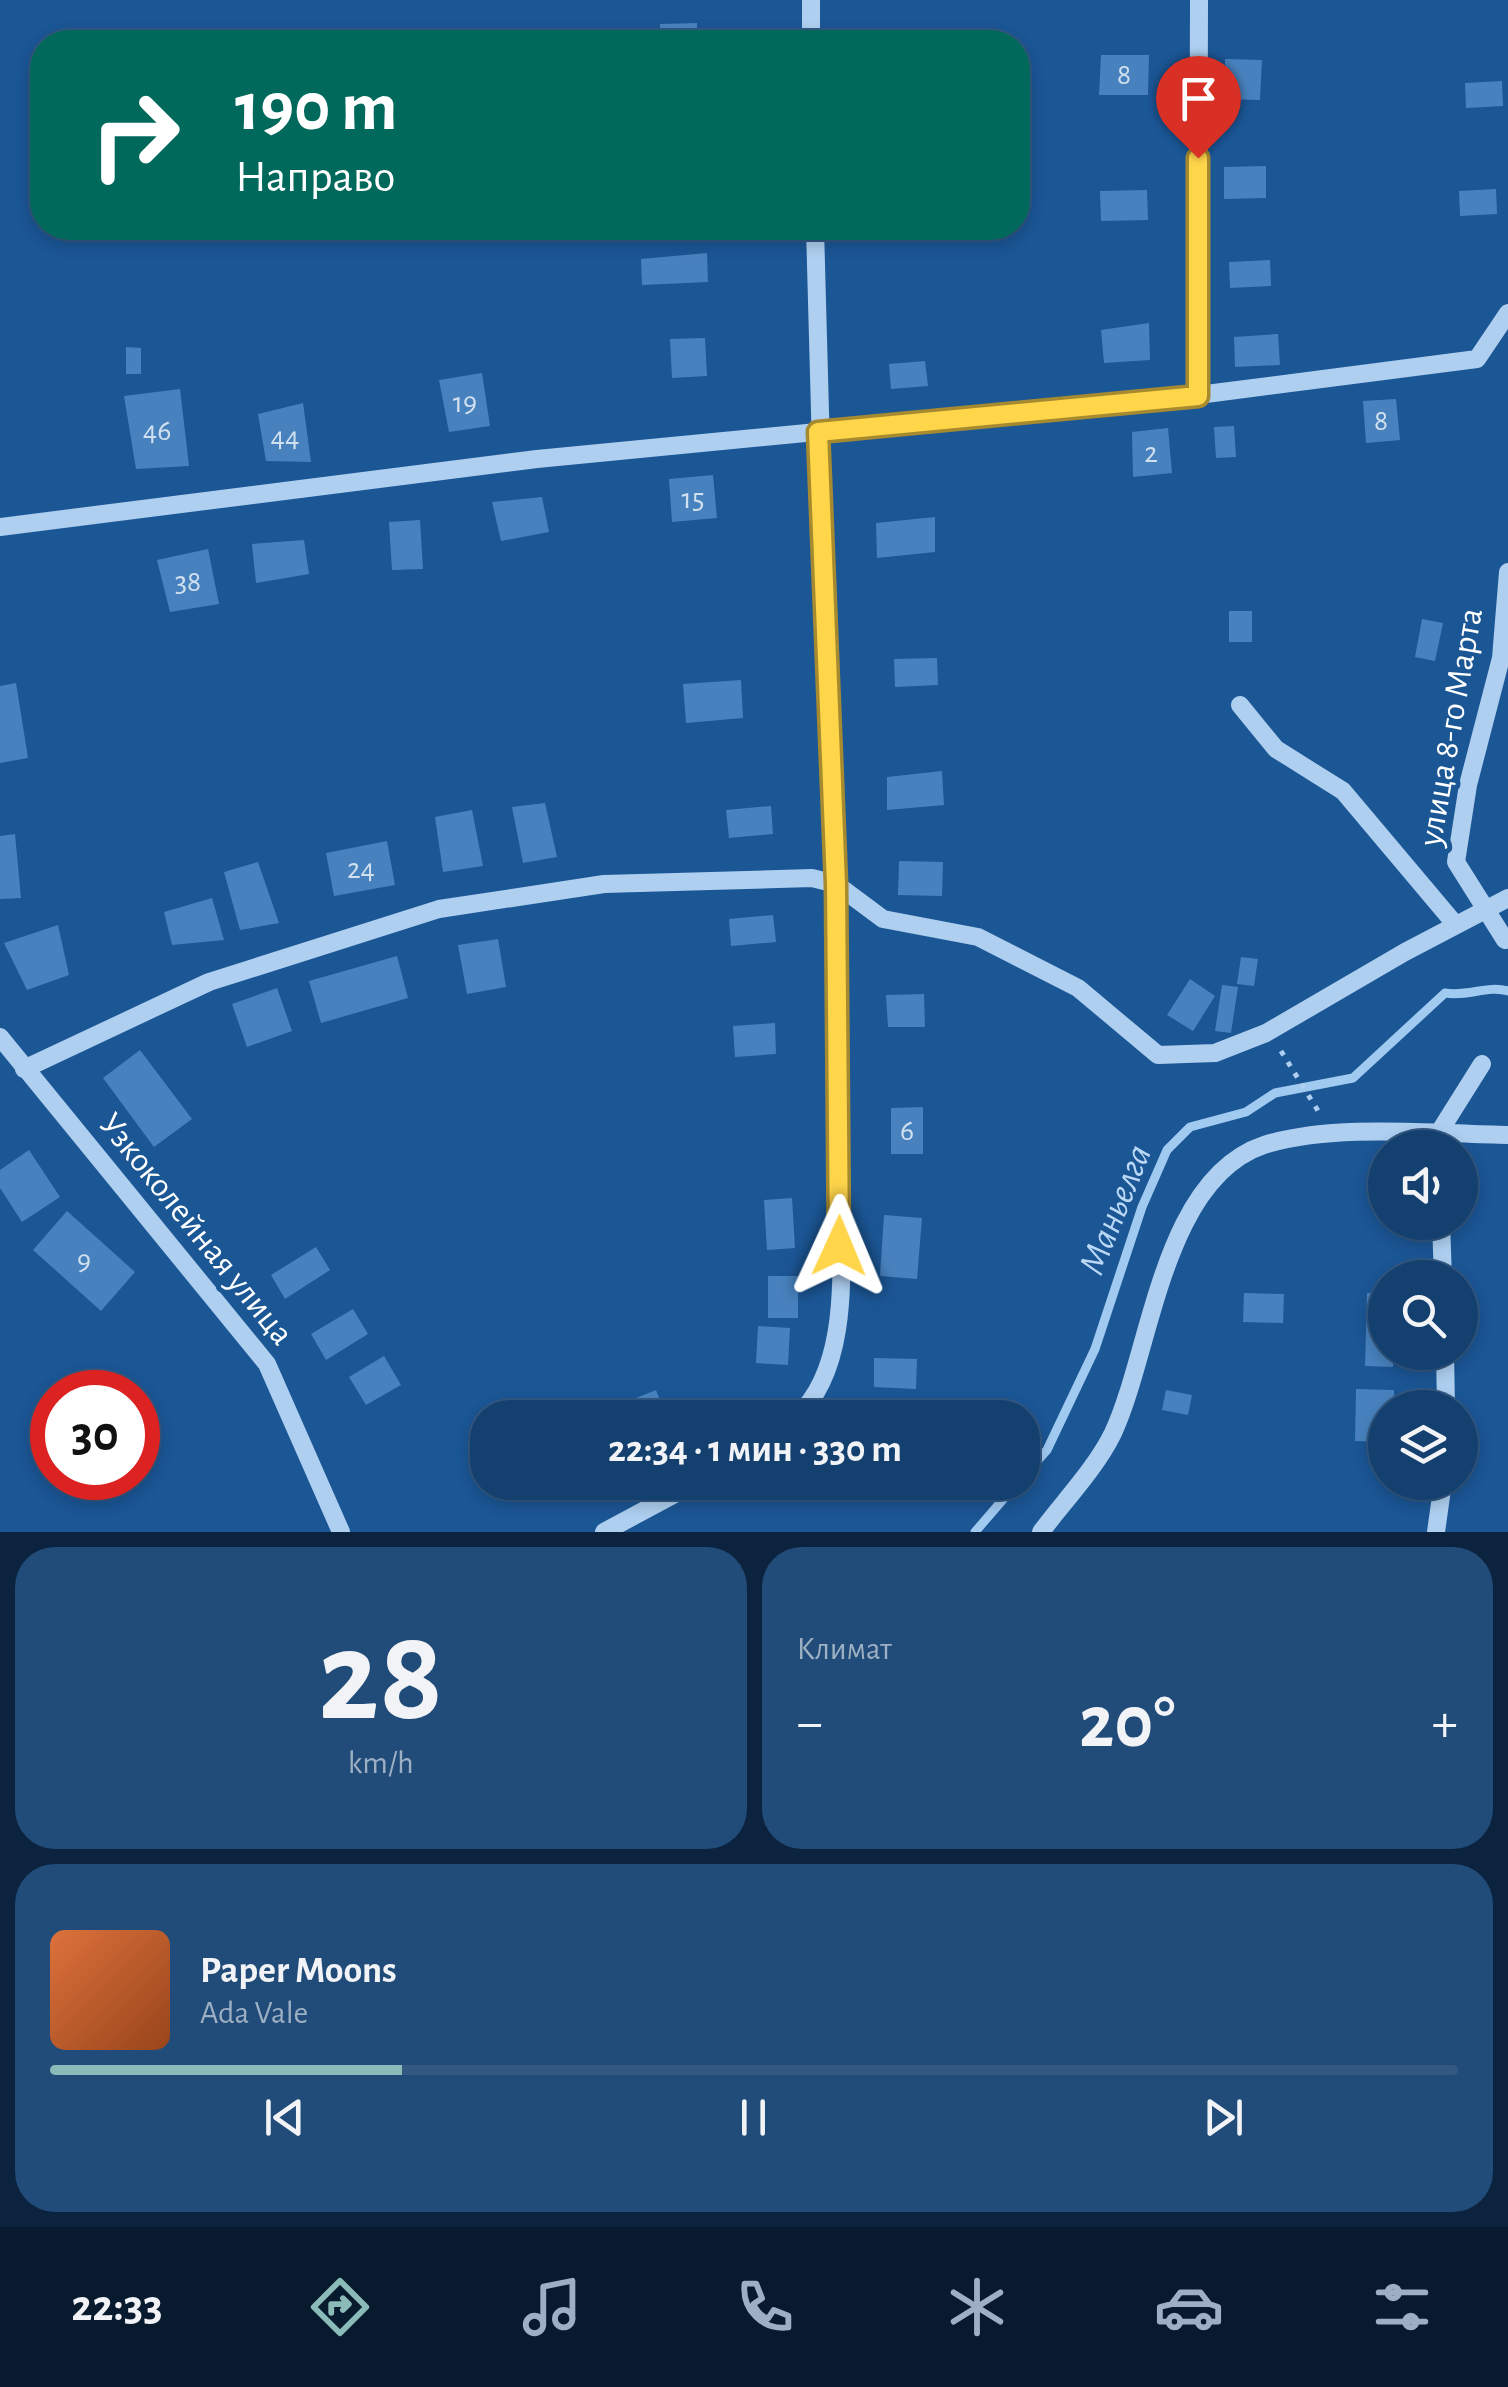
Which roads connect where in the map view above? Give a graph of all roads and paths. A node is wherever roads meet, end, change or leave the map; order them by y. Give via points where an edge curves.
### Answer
1 (810, 0) edge
2 (1199, 0) edge
3 (811, 30) edge
4 (815, 240) edge
5 (1508, 313) edge
6 (1198, 396) junction
7 (818, 432) junction
8 (0, 527) edge
9 (1508, 572) edge
10 (1240, 705) dead end
11 (836, 884) junction
12 (1508, 898) edge
13 (1488, 907) junction
14 (1455, 924) junction
15 (1505, 940) dead end
16 (0, 1037) edge
17 (1278, 1047) dead end
18 (1482, 1064) dead end
19 (24, 1069) junction
20 (1320, 1113) dead end
21 (1444, 1130) edge
22 (1508, 1135) edge
23 (1368, 1137) edge
24 (1478, 1138) edge
25 (811, 1400) edge
26 (663, 1500) edge
27 (1440, 1500) edge
28 (341, 1532) edge
29 (604, 1532) edge
30 (1041, 1532) edge
31 (1436, 1532) edge

1 - 3 street
2 - 6 street
4 - 7 street
5 - 6 street via 1477,359
6 - 7 street
7 - 8 street via 537,459
7 - 11 street
9 - 13 street, улица 8-го Марта via 1501,658 1468,784 1456,862
10 - 14 street via 1276,749 1343,790
11 - 14 street via 882,919 978,937 1078,988 1158,1055 1215,1053 1266,1033
11 - 19 street via 812,878 604,884 439,909 208,982
11 - 25 street via 838,1311 830,1360
12 - 13 street
13 - 14 street
13 - 15 street, улица 8-го Марта
16 - 19 street, Узкоколейная улица
17 - 20 path
18 - 21 street
19 - 28 street, Узкоколейная улица via 266,1364
22 - 24 street
23 - 30 street via 1322,1135 1262,1146 1216,1175 1164,1267 1112,1434
26 - 29 street
27 - 31 street

